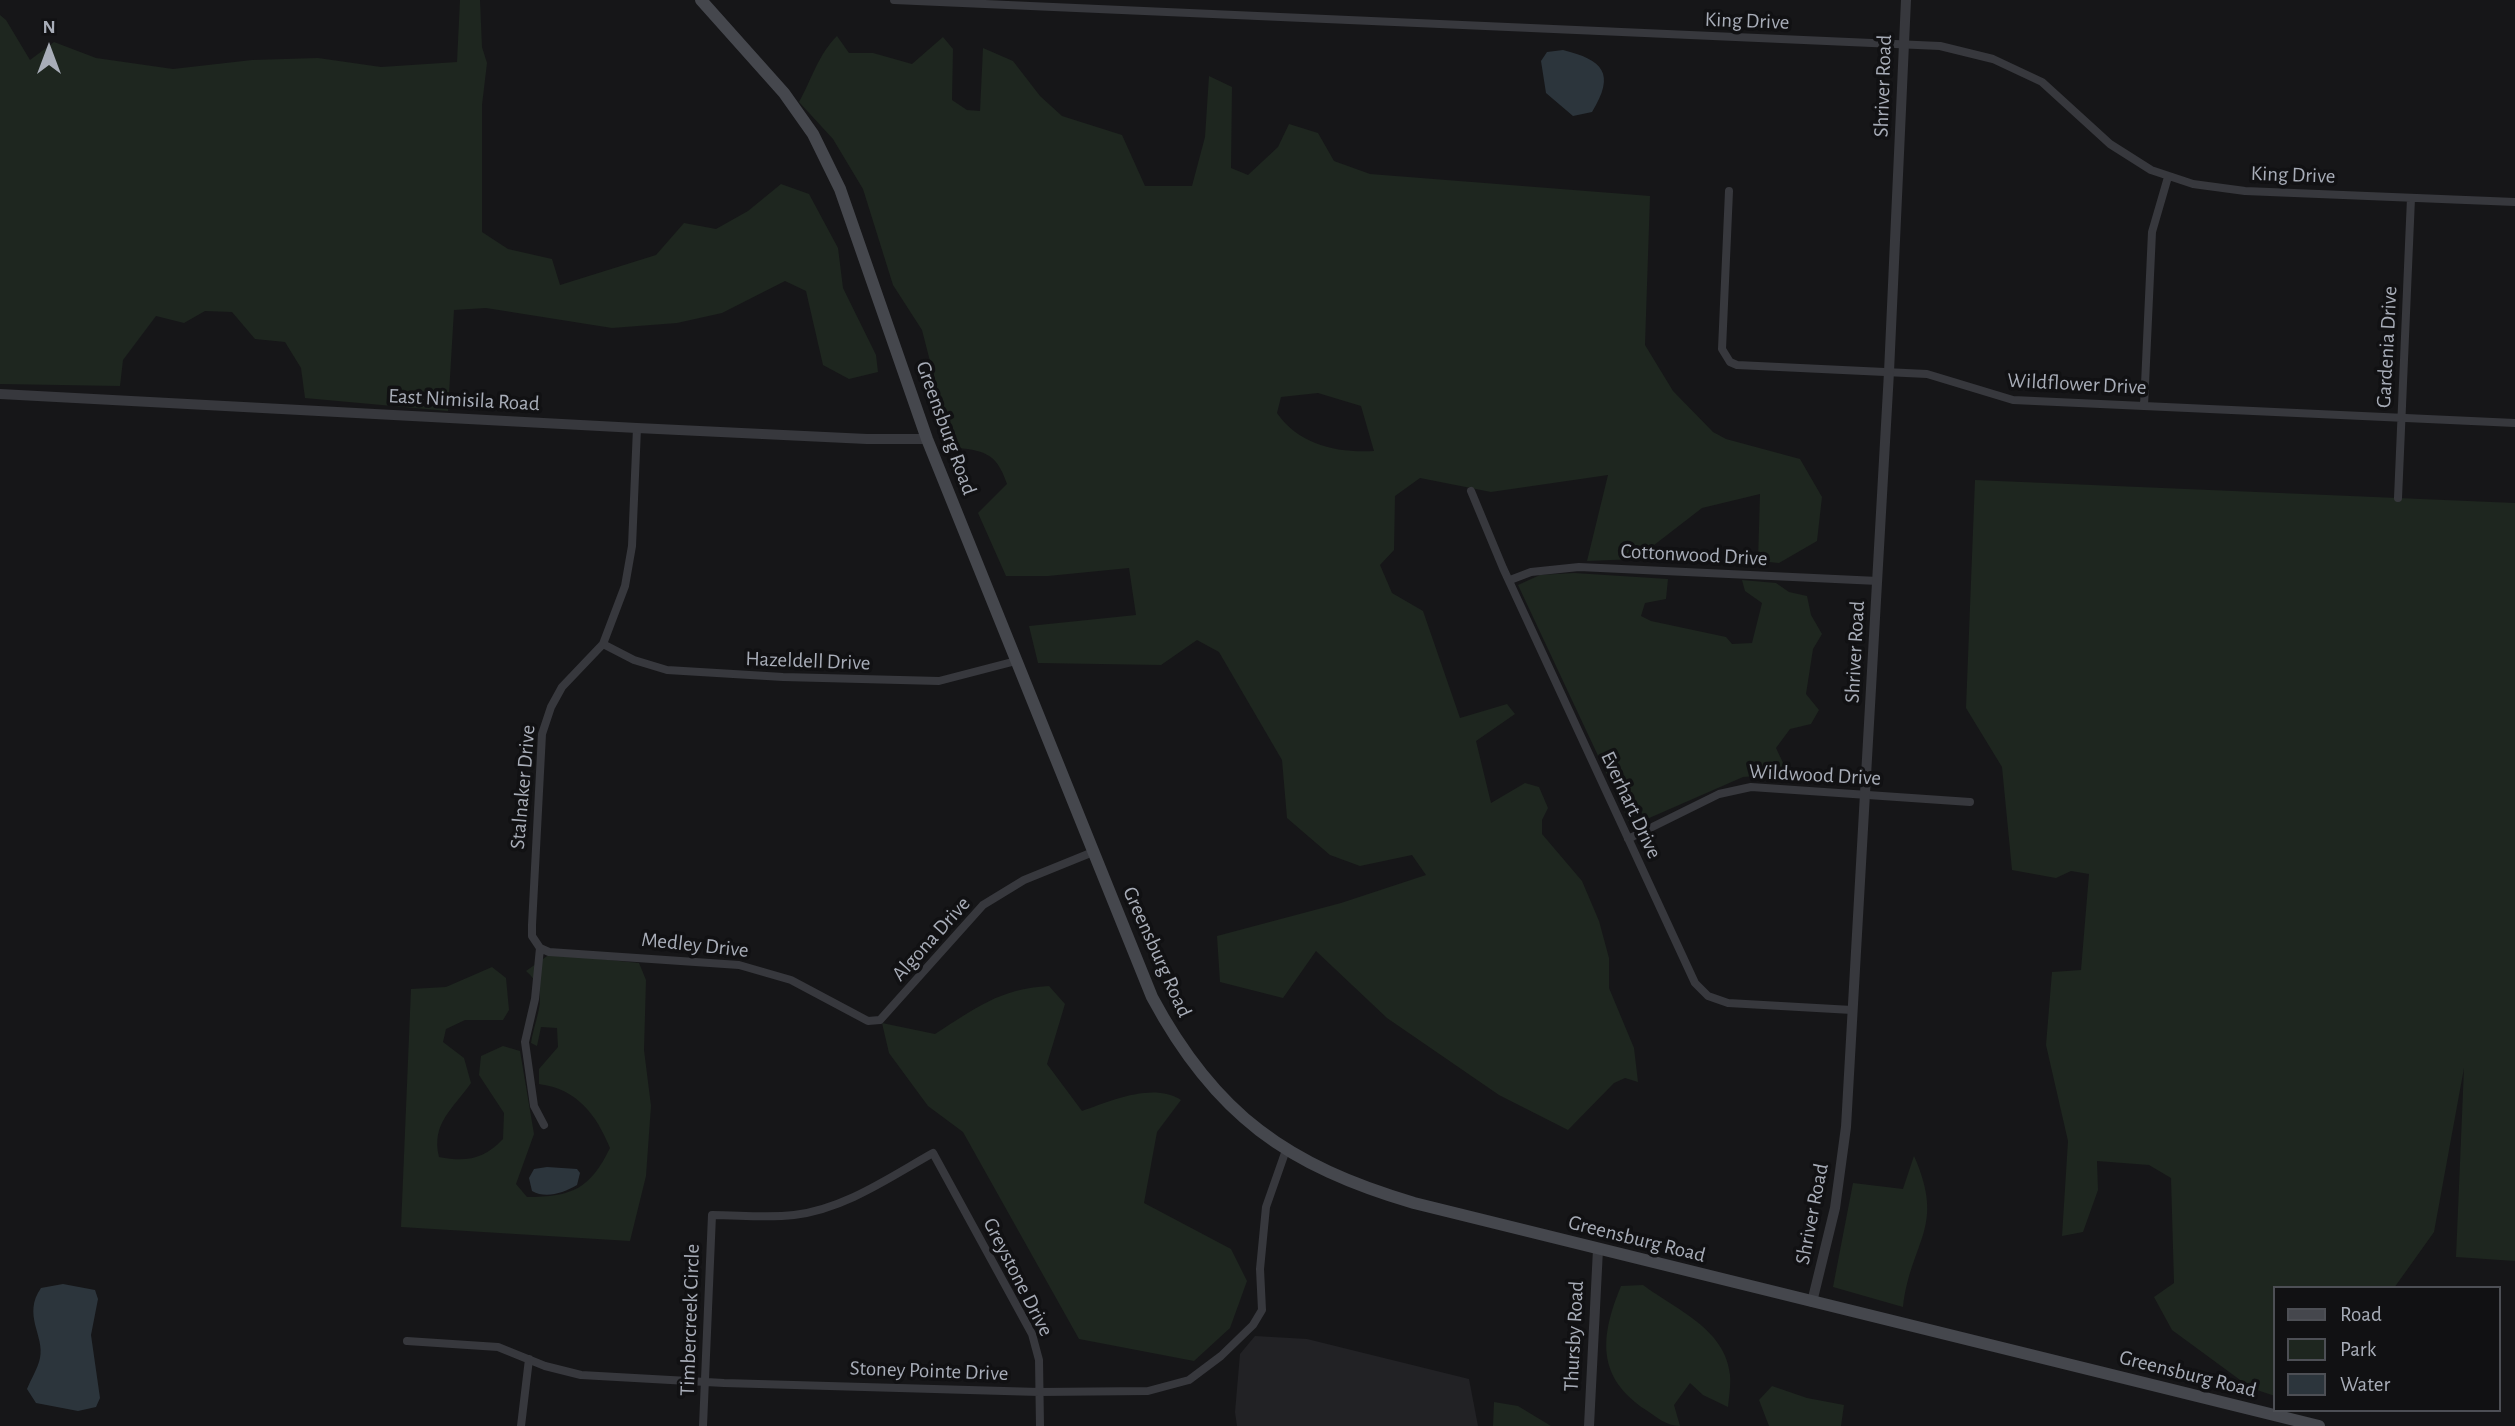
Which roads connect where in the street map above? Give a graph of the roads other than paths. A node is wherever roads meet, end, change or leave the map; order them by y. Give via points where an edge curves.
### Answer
1 (701, 0) edge
2 (894, 0) edge
3 (1906, 0) edge
4 (1904, 44) junction
5 (2168, 177) junction
6 (1729, 191) dead end
7 (2411, 198) junction
8 (2515, 202) edge
9 (1889, 372) junction
10 (0, 394) edge
11 (2144, 406) junction
12 (2401, 418) junction
13 (2515, 422) edge
14 (637, 428) junction
15 (927, 439) junction
16 (1471, 491) dead end
17 (2398, 498) dead end
18 (1510, 580) junction
19 (1878, 581) junction
20 (603, 644) junction
21 (1016, 661) junction
22 (1865, 794) junction
23 (1970, 802) dead end
24 (1628, 839) junction
25 (1093, 852) junction
26 (540, 948) junction
27 (1852, 1010) junction
28 (877, 1020) joint
29 (544, 1125) dead end
30 (1286, 1150) junction
31 (712, 1215) joint
32 (1598, 1249) junction
33 (1812, 1302) junction
34 (407, 1341) dead end
35 (528, 1359) junction
36 (705, 1381) junction
37 (1039, 1392) junction
38 (521, 1426) edge
39 (703, 1426) edge
40 (1040, 1426) edge
41 (1589, 1426) edge
42 (2319, 1426) edge

1 - 15 main road, Greensburg Road via 784,93 828,161 854,223
2 - 4 street, King Drive
3 - 4 street, Shriver Road
4 - 5 street, King Drive via 1967,51 2018,69 2059,95 2110,144
4 - 9 street, Shriver Road
5 - 7 street, King Drive via 2245,191
5 - 11 street via 2152,232
6 - 9 street, Wildflower Drive via 1725,356 1737,365
7 - 8 street, King Drive
7 - 12 street, Gardenia Drive
9 - 11 street, Wildflower Drive via 1945,378 2013,400
9 - 19 street, Shriver Road
10 - 14 street, East Nimisila Road
11 - 12 street, Wildflower Drive
12 - 13 street, Wildflower Drive
12 - 17 street, Gardenia Drive
14 - 15 street, East Nimisila Road
14 - 20 street, Stalnaker Drive via 629,566
15 - 21 main road, Greensburg Road
16 - 18 street, Everhart Drive
18 - 19 street, Cottonwood Drive via 1531,572 1579,566
18 - 24 street, Everhart Drive
19 - 22 street, Shriver Road
20 - 21 street, Hazeldell Drive via 667,670 783,677 939,681
20 - 26 street, Stalnaker Drive via 562,687 542,734 532,926
21 - 25 main road, Greensburg Road
22 - 23 street, Wildwood Drive
22 - 24 street, Wildwood Drive via 1735,789
22 - 27 street, Shriver Road
24 - 27 street, Everhart Drive via 1691,976 1708,996 1728,1003
25 - 28 street, Algona Drive via 1024,880 984,905 894,1007
25 - 30 main road, Greensburg Road via 1152,997 1180,1045 1225,1101
26 - 28 street, Medley Drive via 739,965 791,980 860,1018
26 - 29 street, Stalnaker Drive via 525,1042 534,1106
27 - 33 street, Shriver Road via 1839,1188
30 - 32 main road, Greensburg Road via 1366,1189
30 - 37 street, Stoney Pointe Drive via 1266,1207 1260,1269 1262,1310 1253,1325 1189,1380 1147,1391
31 - 36 street, Timbercreek Circle
31 - 37 street, Greystone Drive via 794,1215 822,1209 933,1153 1032,1334 1039,1360
32 - 33 main road, Greensburg Road
32 - 41 street, Thursby Road
33 - 42 main road, Greensburg Road
34 - 35 street, Stoney Pointe Drive via 498,1347
35 - 36 street, Stoney Pointe Drive via 582,1375
35 - 38 street
36 - 37 street, Stoney Pointe Drive
36 - 39 street, Timbercreek Circle
37 - 40 street, Greystone Drive

